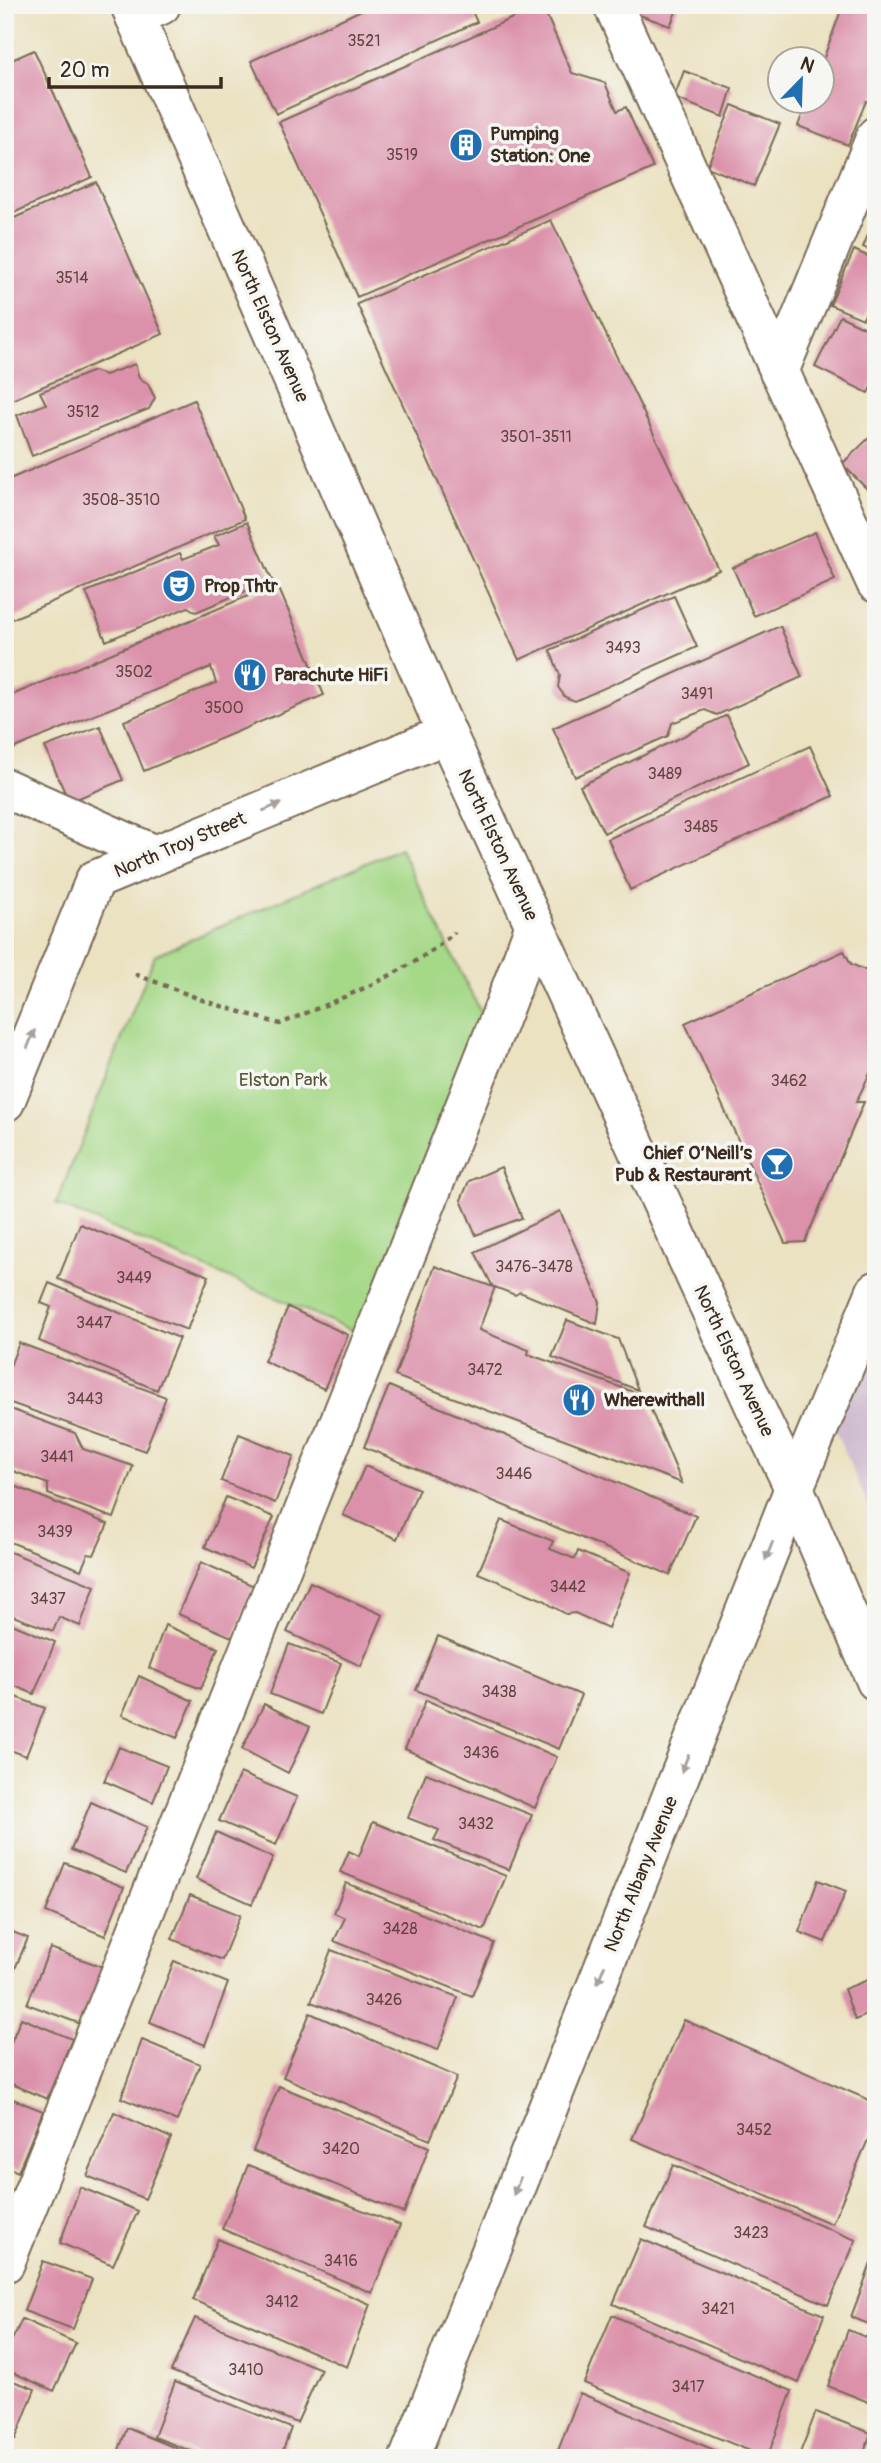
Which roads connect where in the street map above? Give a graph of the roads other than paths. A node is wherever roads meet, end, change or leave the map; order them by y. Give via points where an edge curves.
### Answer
1 (613, 5) edge
2 (142, 9) edge
3 (876, 136) edge
4 (779, 372) junction
5 (876, 583) edge
6 (447, 734) junction
7 (5, 789) edge
8 (156, 855) junction
9 (534, 925) junction
10 (5, 1102) edge
11 (876, 1291) edge
12 (794, 1488) junction
13 (876, 1681) edge
14 (5, 2263) edge
15 (409, 2458) edge

1 - 4 street
2 - 6 street, North Elston Avenue
3 - 4 street
4 - 5 street
8 -> 6 street, North Troy Street
6 - 9 street, North Elston Avenue
7 - 8 street
10 -> 8 street, North Troy Street via 95,880
9 - 12 street, North Elston Avenue
9 - 14 street
11 - 12 street, North Albany Avenue
12 - 13 street, North Elston Avenue
12 -> 15 street, North Albany Avenue

